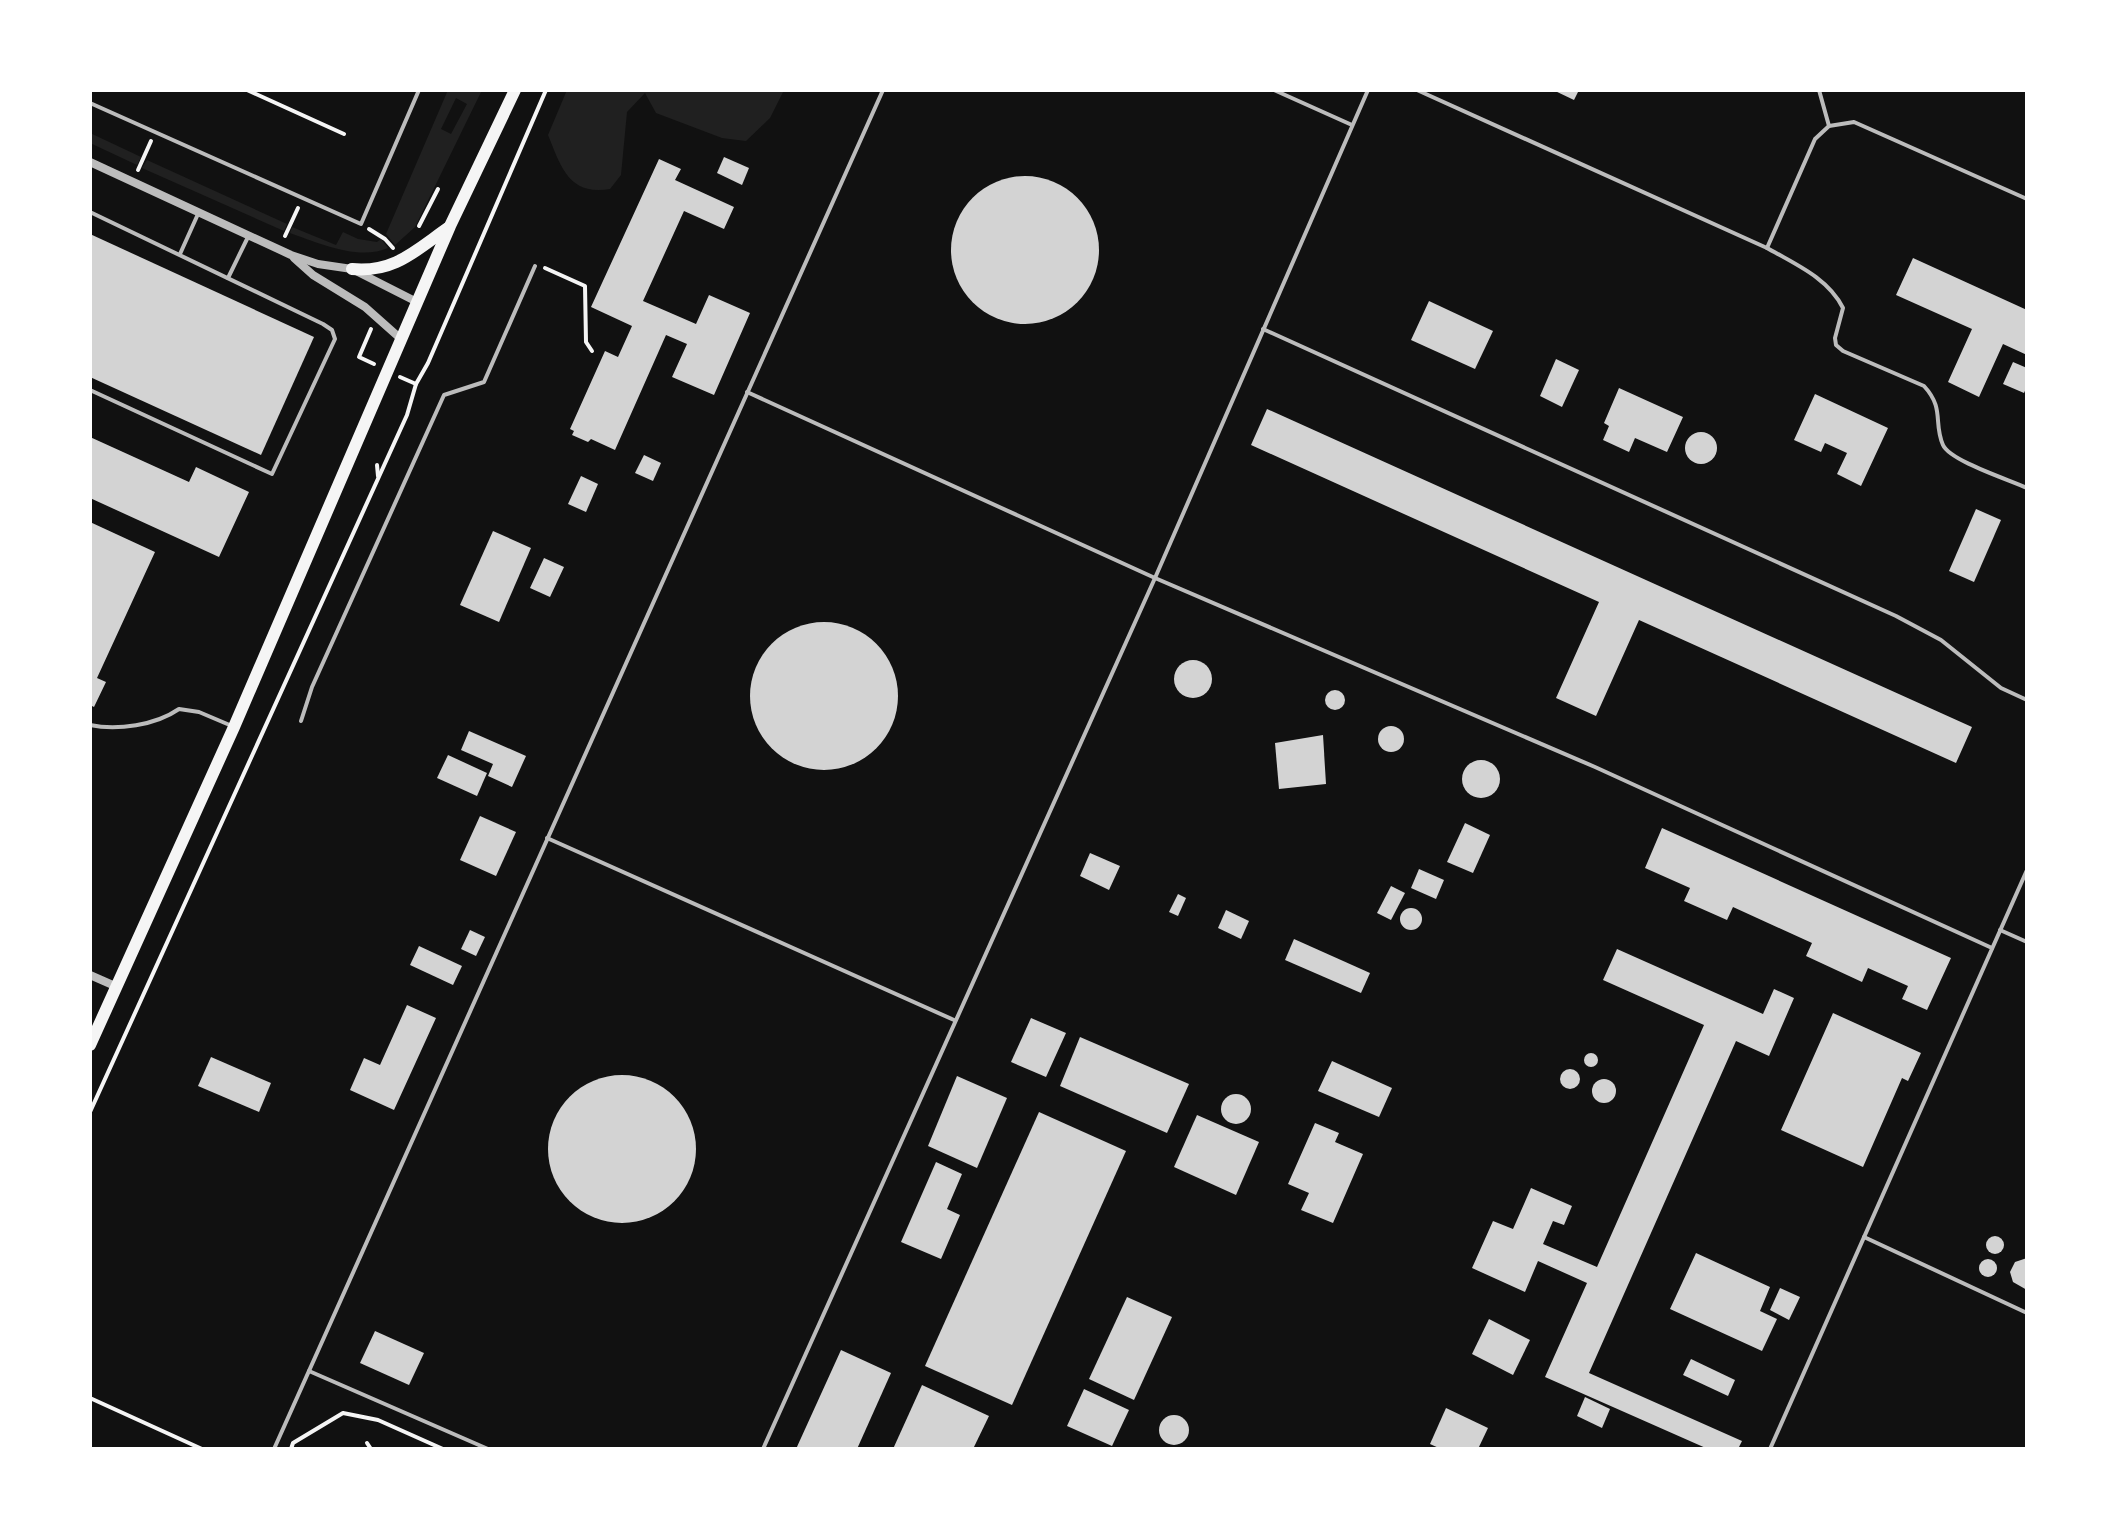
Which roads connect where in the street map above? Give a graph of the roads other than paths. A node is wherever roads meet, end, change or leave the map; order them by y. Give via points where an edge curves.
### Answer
1 (419, 90) edge
2 (515, 90) edge
3 (883, 90) edge
4 (1274, 90) edge
5 (1368, 90) edge
6 (1417, 90) edge
7 (1819, 90) edge
8 (90, 103) edge
9 (1352, 125) junction
10 (1829, 126) junction
11 (90, 162) edge
12 (2027, 199) edge
13 (90, 212) edge
14 (199, 212) junction
15 (450, 226) junction
16 (249, 235) junction
17 (1767, 248) junction
18 (180, 255) junction
19 (291, 255) junction
20 (535, 266) road end
21 (352, 269) junction
22 (228, 278) junction
23 (417, 302) junction
24 (1263, 329) junction
25 (401, 339) junction
26 (90, 390) edge
27 (747, 392) junction
28 (2027, 488) edge
29 (1155, 578) junction
30 (2027, 700) edge
31 (301, 721) dead end
32 (90, 725) edge
33 (234, 727) junction
34 (547, 838) junction
35 (2027, 870) edge
36 (2000, 930) junction
37 (2025, 941) edge
38 (1992, 948) junction
39 (90, 975) edge
40 (115, 986) junction
41 (955, 1021) junction
42 (90, 1045) edge
43 (1864, 1237) junction
44 (2027, 1313) edge
45 (309, 1371) junction
46 (274, 1449) edge
47 (488, 1449) edge
48 (763, 1449) edge
49 (1770, 1449) edge

1 - 8 lane via 361,224
2 - 15 main road
3 - 27 lane
4 - 9 lane
5 - 9 lane
6 - 17 lane
7 - 10 lane
9 - 24 lane
10 - 12 lane via 1854,122
10 - 17 lane via 1815,139
11 - 14 street
13 - 18 lane
14 - 16 street
14 - 18 lane
15 - 21 main road via 398,264
15 - 23 main road
16 - 19 street
16 - 22 lane
17 - 28 lane via 1836,293 1843,308 1836,345 1924,386 1933,396 1946,450
18 - 22 lane
19 - 21 street
19 - 25 street
20 - 31 lane via 484,382 444,395
21 - 23 street
22 - 26 lane via 323,324 335,339 272,474
23 - 25 main road
24 - 29 lane
24 - 30 lane via 1896,616 1941,640 2001,688
25 - 33 main road
27 - 29 lane
27 - 34 lane
29 - 38 lane via 1612,775
29 - 41 lane
32 - 33 lane via 135,725 166,718 179,709
33 - 40 main road
34 - 41 lane
34 - 45 lane
35 - 36 lane
36 - 37 lane
36 - 38 lane
38 - 43 lane
39 - 40 street
40 - 42 main road
41 - 48 lane
43 - 44 lane
43 - 49 lane
45 - 46 lane
45 - 47 lane

